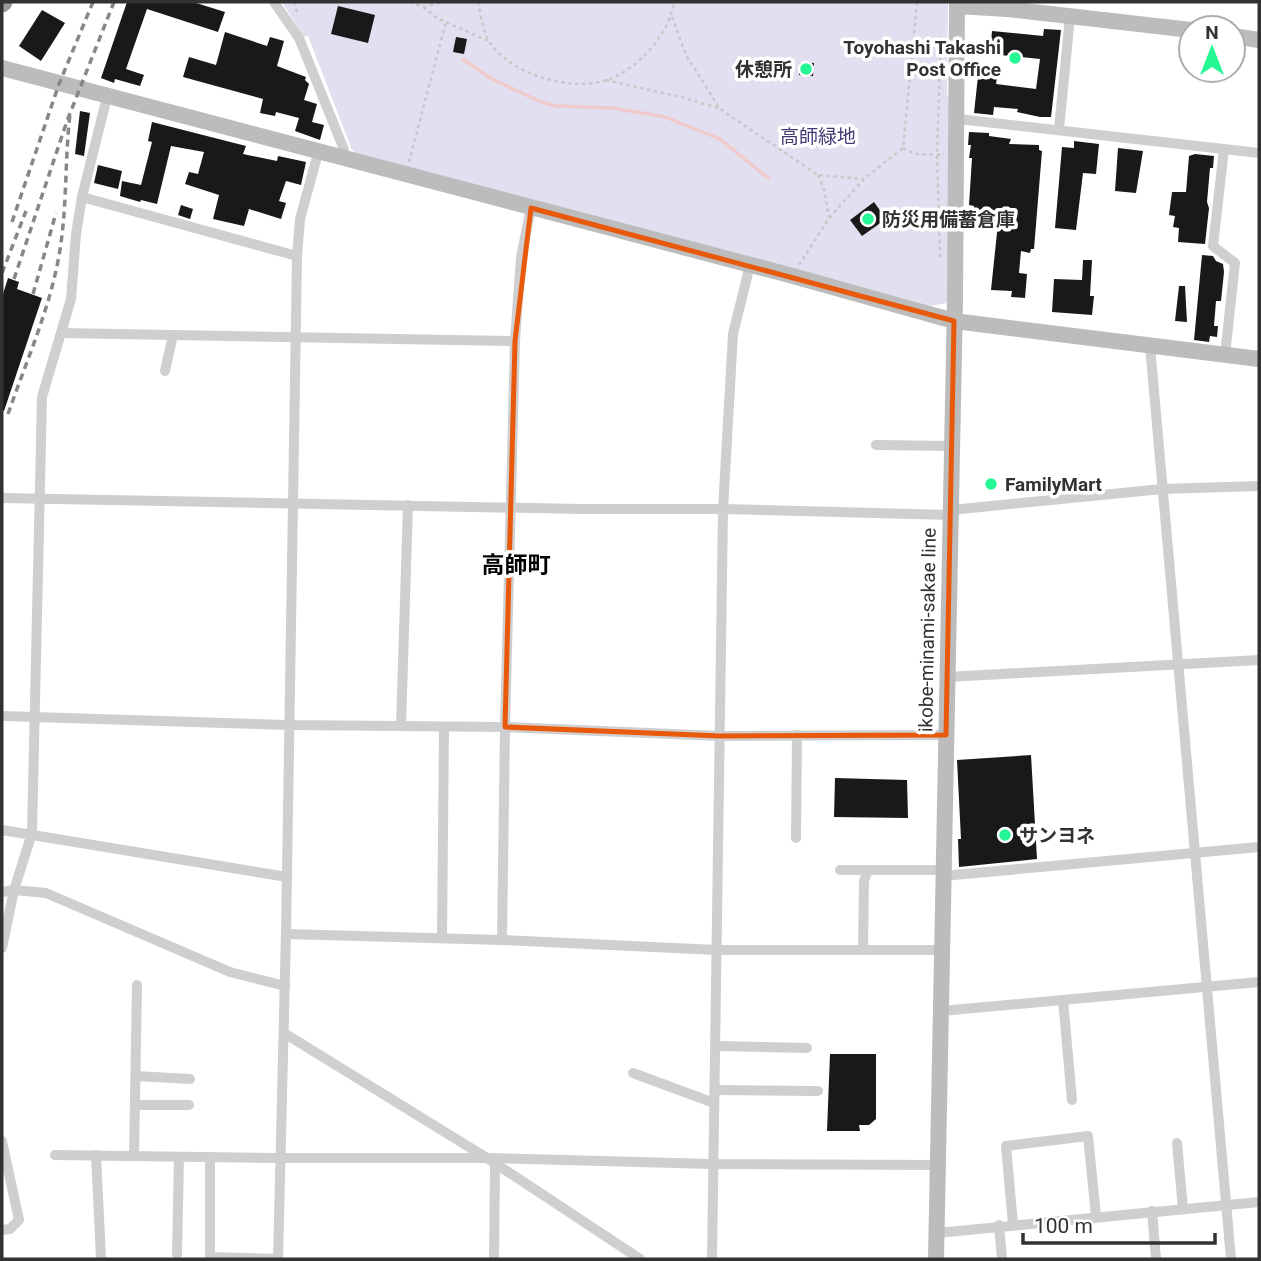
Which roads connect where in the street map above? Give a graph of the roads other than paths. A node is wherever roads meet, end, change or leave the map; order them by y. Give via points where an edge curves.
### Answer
1 (274, 2) edge
2 (957, 4) edge
3 (1007, 5) edge
4 (1070, 17) junction
5 (1177, 28) edge
6 (2, 68) edge
7 (107, 97) junction
8 (958, 119) junction
9 (1059, 129) junction
10 (1224, 149) junction
11 (318, 153) junction
12 (1259, 153) edge
13 (346, 159) junction
14 (82, 197) junction
15 (531, 208) junction
16 (297, 256) junction
17 (750, 265) junction
18 (954, 321) junction
19 (62, 333) junction
20 (173, 335) junction
21 (297, 338) junction
22 (515, 341) junction
23 (1150, 346) junction
24 (1224, 355) junction
25 (1259, 359) edge
26 (164, 371) dead end
27 (876, 445) dead end
28 (952, 446) junction
29 (1259, 486) edge
30 (1161, 489) junction
31 (2, 498) edge
32 (40, 498) junction
33 (294, 503) junction
34 (408, 505) junction
35 (511, 508) junction
36 (723, 509) junction
37 (951, 512) junction
38 (1259, 660) edge
39 (1177, 664) junction
40 (947, 677) junction
41 (2, 716) edge
42 (35, 716) junction
43 (288, 725) junction
44 (401, 726) junction
45 (444, 726) junction
46 (505, 727) junction
47 (797, 735) junction
48 (946, 735) junction
49 (720, 736) junction
50 (2, 830) edge
51 (32, 833) junction
52 (796, 838) dead end
53 (1259, 847) edge
54 (1195, 854) junction
55 (841, 870) dead end
56 (868, 870) junction
57 (943, 873) junction
58 (287, 877) junction
59 (14, 890) junction
60 (2, 892) edge
61 (286, 934) junction
62 (442, 938) junction
63 (502, 940) junction
64 (2, 948) edge
65 (717, 950) junction
66 (863, 950) junction
67 (942, 950) junction
68 (1259, 982) edge
69 (137, 985) dead end
70 (285, 986) junction
71 (1207, 986) junction
72 (1063, 1000) junction
73 (941, 1011) junction
74 (284, 1033) junction
75 (715, 1046) junction
76 (807, 1048) dead end
77 (633, 1073) dead end
78 (136, 1076) junction
79 (190, 1079) dead end
80 (715, 1090) junction
81 (818, 1091) dead end
82 (1072, 1101) dead end
83 (714, 1103) junction
84 (135, 1105) junction
85 (189, 1105) dead end
86 (2, 1141) edge
87 (1177, 1143) dead end
88 (55, 1154) dead end
89 (96, 1155) junction
90 (134, 1156) junction
91 (179, 1157) junction
92 (210, 1157) junction
93 (279, 1158) junction
94 (491, 1161) junction
95 (713, 1164) junction
96 (939, 1165) junction
97 (1259, 1202) edge
98 (1227, 1205) junction
99 (1183, 1209) junction
100 (1152, 1212) junction
101 (1096, 1216) junction
102 (1013, 1224) junction
103 (999, 1225) junction
104 (2, 1230) edge
105 (937, 1233) junction
106 (177, 1254) dead end
107 (102, 1259) edge
108 (278, 1259) edge
109 (494, 1259) edge
110 (640, 1259) edge
111 (712, 1259) edge
112 (936, 1259) edge
113 (1002, 1259) edge
114 (1156, 1259) edge
115 (1231, 1259) edge

1 - 13 street via 299,38
2 - 3 street
2 - 8 street, ikobe-minami-sakae line
3 - 4 street
4 - 5 street
4 - 9 street
6 - 7 street
7 - 11 street
7 - 14 street
8 - 9 street
8 - 18 street, ikobe-minami-sakae line
9 - 10 street
10 - 12 street
10 - 24 street via 1213,246 1235,262
11 - 13 street
11 - 16 street via 300,219
13 - 15 street
14 - 16 street
14 - 19 street via 71,299
15 - 17 street
15 - 22 street via 519,267
16 - 21 street
17 - 18 street
17 - 36 street via 733,334
18 - 23 street
18 - 28 street, ikobe-minami-sakae line
19 - 20 street
19 - 32 street via 42,397
20 - 21 street
20 - 26 street
21 - 22 street
21 - 33 street
22 - 35 street
23 - 24 street
23 - 30 street
24 - 25 street
27 - 28 street
28 - 37 street, ikobe-minami-sakae line
29 - 30 street
30 - 37 street
30 - 39 street
31 - 32 street
32 - 33 street
32 - 42 street
33 - 34 street
33 - 43 street
34 - 35 street
34 - 44 street
35 - 36 street
35 - 46 street
36 - 37 street
36 - 49 street
37 - 40 street, ikobe-minami-sakae line
38 - 39 street
39 - 40 street
39 - 54 street
40 - 48 street, ikobe-minami-sakae line
41 - 42 street
42 - 43 street
42 - 51 street
43 - 44 street
43 - 58 street
44 - 45 street
45 - 46 street
45 - 62 street
46 - 49 street
46 - 63 street
47 - 48 street
47 - 49 street
47 - 52 street
48 - 57 street, ikobe-minami-sakae line
49 - 65 street
50 - 51 street
51 - 58 street
51 - 59 street
53 - 54 street
54 - 57 street
54 - 71 street
55 - 56 street
56 - 57 street
56 - 66 street
57 - 67 street, ikobe-minami-sakae line
58 - 61 street
59 - 60 street
59 - 64 street
59 - 70 street via 46,892 230,972
61 - 62 street
61 - 70 street
62 - 63 street
63 - 65 street
65 - 66 street
65 - 75 street
66 - 67 street
67 - 73 street, ikobe-minami-sakae line
68 - 71 street
69 - 78 street
70 - 74 street
71 - 72 street
71 - 98 street
72 - 73 street
72 - 82 street
73 - 96 street, ikobe-minami-sakae line
74 - 93 street
74 - 94 street
75 - 76 street
75 - 80 street
77 - 83 street
78 - 79 street
78 - 84 street
80 - 81 street
80 - 83 street
83 - 95 street
84 - 85 street
84 - 90 street
86 - 104 street via 19,1220
87 - 99 street
88 - 89 street
89 - 90 street
89 - 107 street
90 - 91 street
91 - 92 street
91 - 106 street
92 - 93 street
92 - 108 street via 210,1257
93 - 94 street
93 - 108 street
94 - 95 street
94 - 109 street
94 - 110 street
95 - 96 street
95 - 111 street
96 - 105 street, ikobe-minami-sakae line
97 - 98 street
98 - 99 street
98 - 115 street
99 - 100 street
100 - 101 street
100 - 114 street
101 - 102 street
101 - 102 street via 1088,1136 1006,1146
102 - 103 street
103 - 105 street
103 - 113 street
105 - 112 street, ikobe-minami-sakae line

